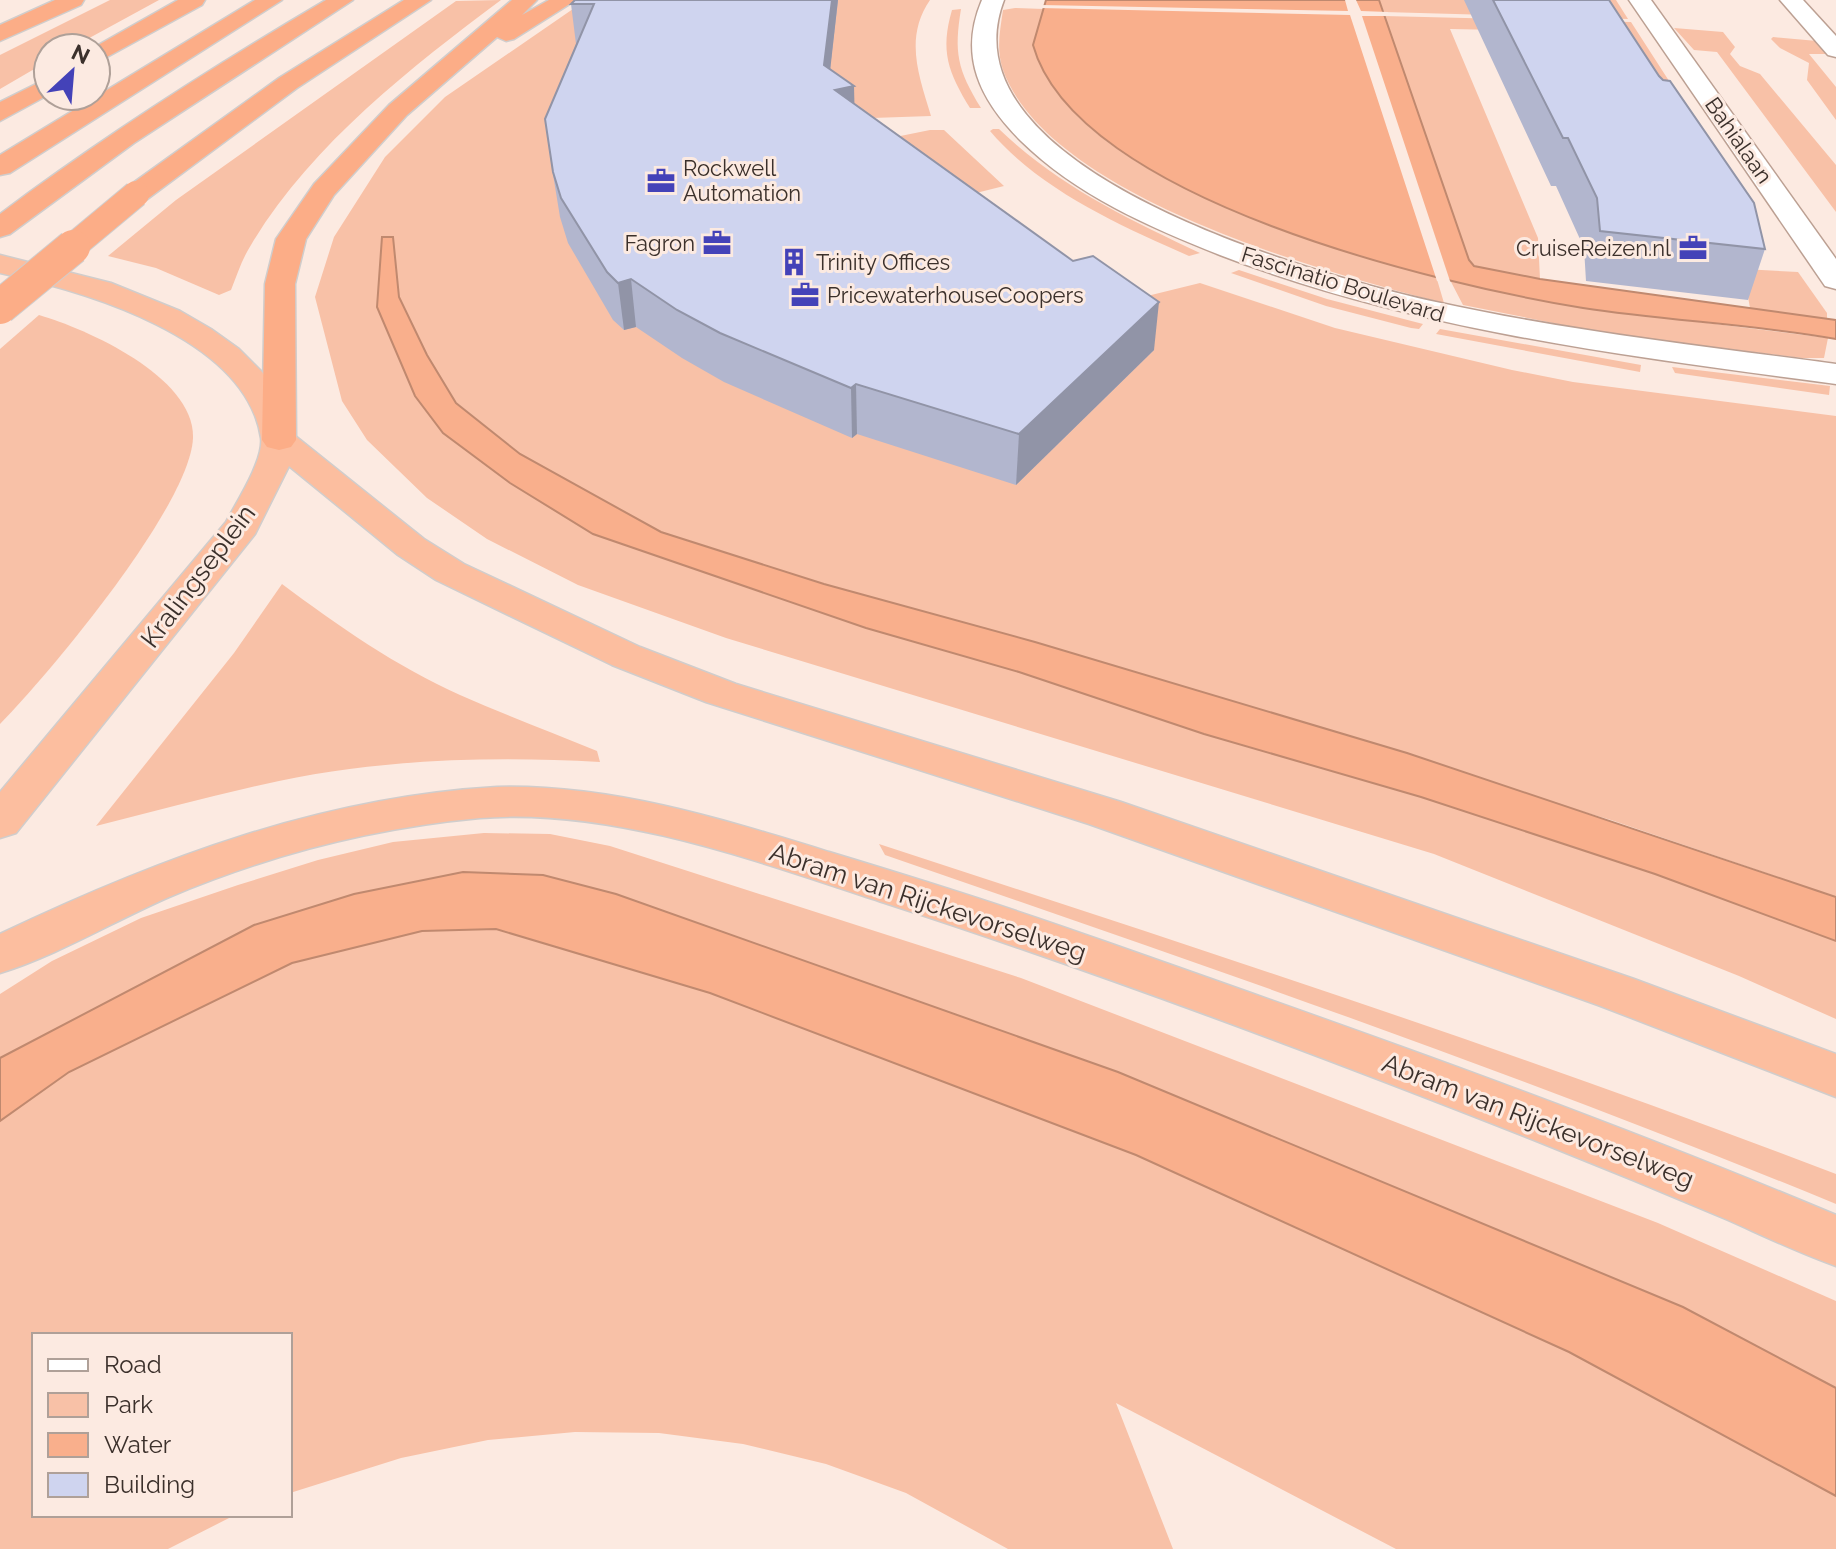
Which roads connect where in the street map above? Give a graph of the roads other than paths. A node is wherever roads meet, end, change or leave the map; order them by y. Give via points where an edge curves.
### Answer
1 (73, 0) edge
2 (194, 0) edge
3 (271, 0) edge
4 (342, 0) edge
5 (420, 0) edge
6 (526, 0) edge
7 (565, 0) edge
8 (993, 0) edge
9 (1640, 0) edge
10 (1791, 0) edge
11 (0, 34) edge
12 (1833, 44) edge
13 (112, 47) edge
14 (438, 73) junction
15 (32, 94) edge
16 (0, 113) edge
17 (0, 167) edge
18 (0, 228) edge
19 (0, 264) edge
20 (1836, 280) edge
21 (0, 307) edge
22 (1836, 374) edge
23 (279, 440) junction
24 (0, 822) edge
25 (0, 955) edge
26 (1836, 1076) edge
27 (1836, 1241) edge

1 - 11 highway
2 - 13 highway
3 - 17 highway
4 - 18 highway via 213,76
5 - 21 highway, bridge via 288,83 136,194
6 - 14 highway
7 - 14 highway
8 - 22 street, Fascinatio Boulevard via 981,49 995,91 1010,114 1036,142 1080,175 1184,230 1308,277 1458,318
9 - 20 street, Bahialaan
10 - 12 street
14 - 23 highway via 324,190 291,239 280,284
15 - 16 highway
19 - 23 highway via 100,290 206,340 253,382
23 - 24 highway, Kralingseplein via 268,477 242,526
23 - 26 highway via 411,547 450,572 626,656 721,693 1118,817 1616,992
25 - 27 highway, Abram van Rijckevorselweg via 196,867 328,826 405,811 517,802 637,815 761,847 1036,936 1609,1145

